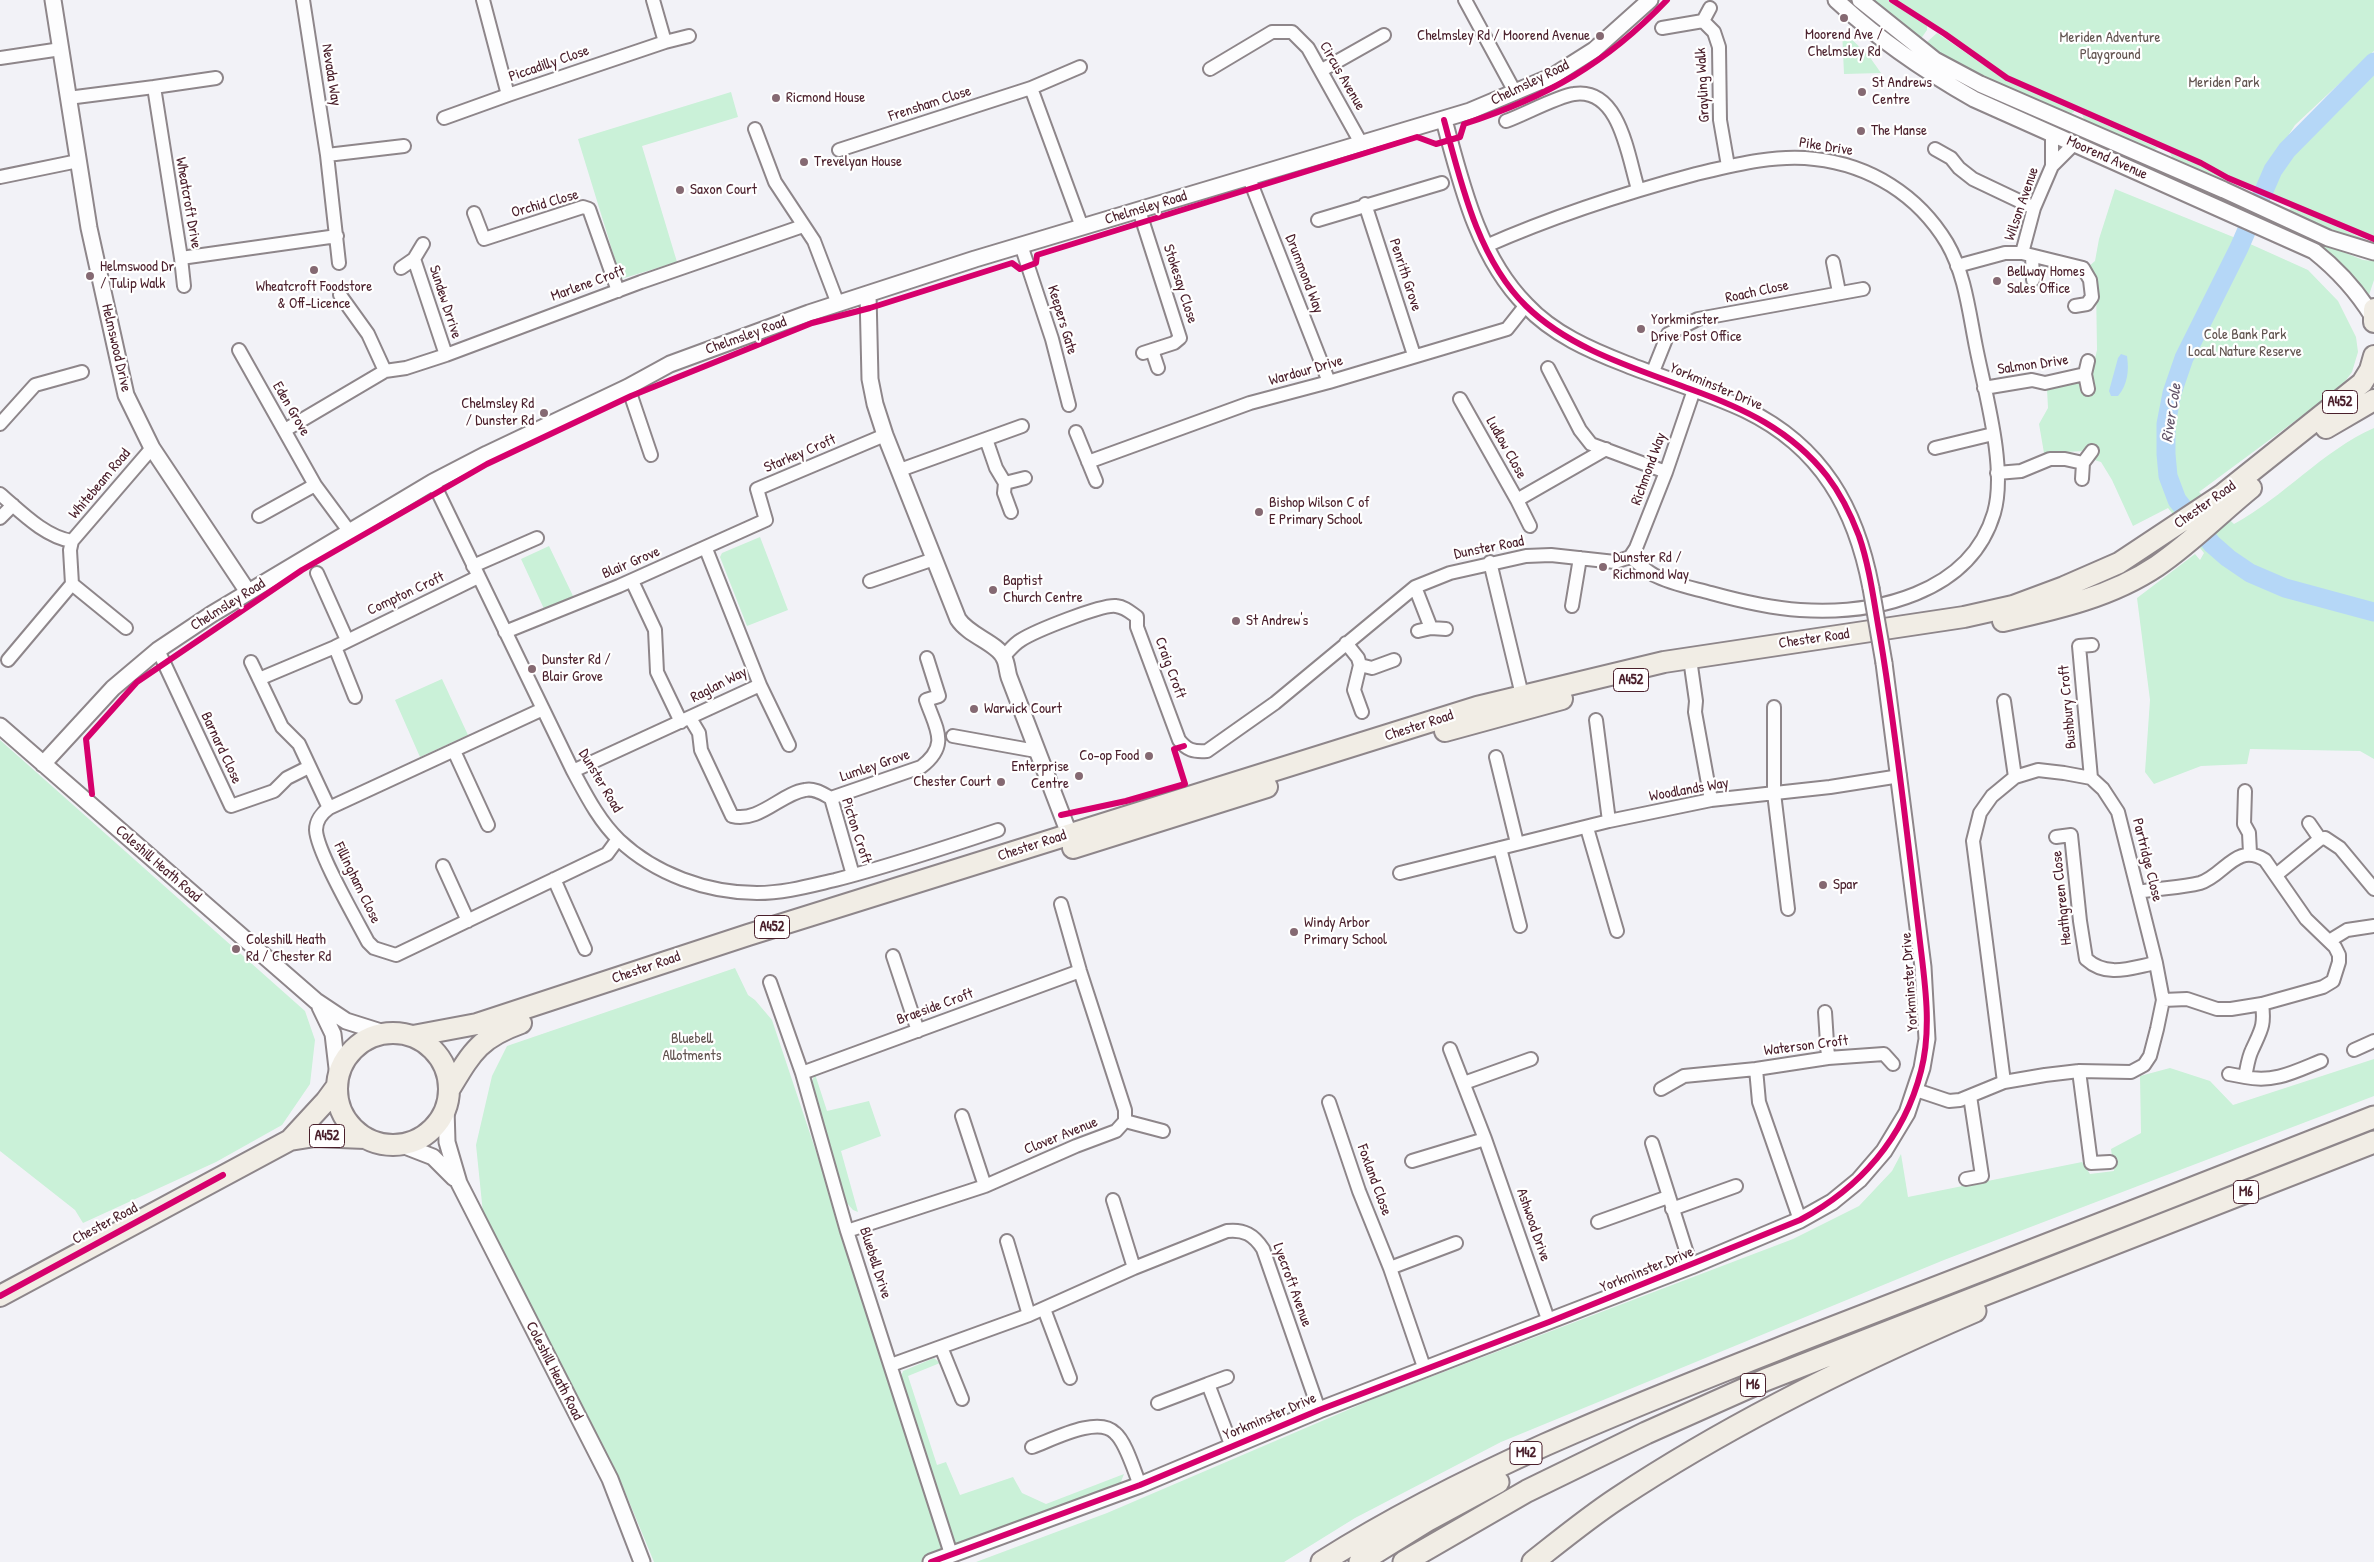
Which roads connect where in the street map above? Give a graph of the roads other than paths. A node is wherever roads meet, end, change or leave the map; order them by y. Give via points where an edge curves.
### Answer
1 (53, 0) edge
2 (303, 0) edge
3 (483, 0) edge
4 (653, 0) edge
5 (1465, 0) edge
6 (1836, 0) edge
7 (1860, 0) edge
8 (1649, 1) edge
9 (1710, 8) dead end
10 (1703, 21) junction
11 (1662, 28) dead end
12 (1384, 35) dead end
13 (689, 36) dead end
14 (665, 42) junction
15 (61, 50) junction
16 (0, 58) edge
17 (1080, 67) dead end
18 (1210, 69) dead end
19 (1322, 70) junction
20 (216, 78) dead end
21 (154, 87) junction
22 (1032, 88) junction
23 (1515, 92) junction
24 (508, 95) junction
25 (68, 98) junction
26 (444, 118) dead end
27 (1444, 120) junction
28 (1506, 121) dead end
29 (755, 129) dead end
30 (2052, 134) junction
31 (1361, 143) junction
32 (2074, 144) junction
33 (404, 146) dead end
34 (1935, 149) dead end
35 (839, 150) dead end
36 (327, 155) junction
37 (78, 161) junction
38 (1728, 166) junction
39 (2052, 166) junction
40 (0, 177) edge
41 (1249, 178) junction
42 (1442, 183) dead end
43 (1638, 189) junction
44 (1365, 204) junction
45 (2034, 208) junction
46 (1139, 210) junction
47 (474, 213) dead end
48 (1318, 220) dead end
49 (803, 226) junction
50 (1082, 227) junction
51 (337, 236) junction
52 (423, 244) dead end
53 (1021, 245) junction
54 (1486, 246) junction
55 (2374, 252) edge
56 (2027, 254) junction
57 (181, 258) junction
58 (414, 259) junction
59 (1833, 262) dead end
60 (339, 263) dead end
61 (1957, 266) junction
62 (401, 268) dead end
63 (2034, 280) dead end
64 (184, 286) dead end
65 (1863, 289) dead end
66 (618, 290) junction
67 (1839, 292) junction
68 (868, 294) junction
69 (340, 295) dead end
70 (838, 304) junction
71 (1526, 305) junction
72 (2075, 306) dead end
73 (2374, 316) edge
74 (239, 350) dead end
75 (446, 355) junction
76 (1414, 355) junction
77 (2374, 356) edge
78 (1158, 368) dead end
79 (1548, 368) dead end
80 (386, 370) junction
81 (82, 372) dead end
82 (1652, 374) junction
83 (1328, 382) junction
84 (628, 387) junction
85 (1984, 388) junction
86 (2088, 389) dead end
87 (1694, 390) junction
88 (1460, 399) dead end
89 (2374, 400) edge
90 (1069, 406) dead end
91 (0, 424) edge
92 (1022, 426) dead end
93 (285, 430) junction
94 (1076, 432) dead end
95 (1994, 434) junction
96 (885, 435) junction
97 (986, 439) junction
98 (152, 448) junction
99 (1935, 448) dead end
100 (1606, 449) junction
101 (2092, 451) dead end
102 (652, 455) dead end
103 (1088, 462) junction
104 (2083, 463) junction
105 (900, 470) junction
106 (1666, 472) junction
107 (1997, 473) junction
108 (1025, 478) dead end
109 (2082, 479) dead end
110 (1096, 481) dead end
111 (433, 482) junction
112 (1005, 483) junction
113 (315, 485) junction
114 (0, 494) edge
115 (1516, 500) junction
116 (2227, 500) junction
117 (12, 505) junction
118 (1011, 512) dead end
119 (259, 516) dead end
120 (0, 518) edge
121 (766, 520) joint
122 (1530, 526) dead end
123 (349, 532) junction
124 (537, 538) dead end
125 (72, 541) junction
126 (706, 549) junction
127 (1630, 557) junction
128 (1580, 558) junction
129 (934, 559) junction
130 (1490, 562) junction
131 (475, 571) junction
132 (317, 573) dead end
133 (632, 581) junction
134 (870, 581) dead end
135 (72, 584) junction
136 (1415, 587) junction
137 (248, 592) junction
138 (1572, 606) dead end
139 (126, 628) dead end
140 (1431, 628) junction
141 (1446, 630) dead end
142 (505, 632) junction
143 (1418, 632) dead end
144 (347, 640) junction
145 (1346, 643) junction
146 (2092, 645) dead end
147 (334, 647) junction
148 (158, 650) junction
149 (1004, 656) junction
150 (927, 658) dead end
151 (8, 660) dead end
152 (1394, 660) dead end
153 (251, 662) dead end
154 (1360, 665) junction
155 (1691, 666) junction
156 (259, 679) junction
157 (760, 685) junction
158 (1522, 695) junction
159 (355, 697) dead end
160 (2004, 701) dead end
161 (1774, 707) dead end
162 (543, 709) junction
163 (1362, 712) dead end
164 (685, 720) junction
165 (1596, 720) dead end
166 (0, 726) edge
167 (953, 736) dead end
168 (1179, 740) joint
169 (789, 745) dead end
170 (454, 751) junction
171 (1036, 752) junction
172 (1496, 757) dead end
173 (43, 764) junction
174 (309, 766) junction
175 (573, 771) junction
176 (1900, 776) junction
177 (2015, 777) junction
178 (2091, 778) junction
179 (2244, 791) dead end
180 (1774, 794) junction
181 (831, 798) junction
182 (1711, 800) junction
183 (329, 808) junction
184 (746, 818) joint
185 (1610, 821) junction
186 (2310, 823) dead end
187 (488, 825) dead end
188 (1586, 828) junction
189 (998, 830) dead end
190 (2056, 837) dead end
191 (618, 839) junction
192 (2320, 839) junction
193 (1072, 841) junction
194 (1518, 843) junction
195 (1500, 848) junction
196 (2250, 853) junction
197 (443, 866) dead end
198 (1400, 873) dead end
199 (853, 875) junction
200 (2276, 875) junction
201 (554, 879) junction
202 (2374, 889) edge
203 (2138, 892) junction
204 (1061, 904) dead end
205 (1788, 909) dead end
206 (468, 921) junction
207 (1520, 926) dead end
208 (2374, 926) edge
209 (1616, 931) dead end
210 (2329, 941) junction
211 (585, 949) dead end
212 (892, 956) dead end
213 (2156, 963) junction
214 (1080, 971) junction
215 (770, 982) dead end
216 (2162, 1000) junction
217 (316, 1001) junction
218 (2262, 1004) junction
219 (1825, 1012) dead end
220 (918, 1031) junction
221 (384, 1033) junction
222 (413, 1036) junction
223 (2374, 1041) edge
224 (1450, 1050) dead end
225 (2354, 1050) dead end
226 (1828, 1058) junction
227 (1531, 1059) dead end
228 (2321, 1061) dead end
229 (1893, 1064) dead end
230 (1756, 1069) junction
231 (2079, 1072) junction
232 (802, 1073) junction
233 (2229, 1074) dead end
234 (2245, 1077) junction
235 (337, 1082) junction
236 (2004, 1082) junction
237 (1464, 1083) junction
238 (1662, 1089) dead end
239 (1916, 1090) junction
240 (1970, 1096) junction
241 (448, 1099) junction
242 (1329, 1102) dead end
243 (962, 1116) dead end
244 (2374, 1117) edge
245 (1125, 1121) junction
246 (1163, 1132) dead end
247 (365, 1138) junction
248 (1485, 1139) junction
249 (290, 1140) junction
250 (2374, 1142) edge
251 (1652, 1143) dead end
252 (402, 1145) junction
253 (1412, 1161) dead end
254 (2110, 1162) dead end
255 (1966, 1179) dead end
256 (459, 1183) junction
257 (985, 1186) junction
258 (1736, 1186) dead end
259 (1113, 1200) dead end
260 (1670, 1203) junction
261 (1800, 1220) junction
262 (1598, 1222) dead end
263 (847, 1231) junction
264 (1007, 1241) dead end
265 (1456, 1242) dead end
266 (2117, 1243) junction
267 (1691, 1266) junction
268 (1134, 1268) junction
269 (1390, 1268) junction
270 (0, 1296) edge
271 (1044, 1309) junction
272 (1029, 1315) junction
273 (1550, 1322) junction
274 (941, 1347) junction
275 (1740, 1364) junction
276 (891, 1365) junction
277 (1424, 1370) junction
278 (1227, 1377) dead end
279 (1070, 1378) dead end
280 (1208, 1384) junction
281 (962, 1400) dead end
282 (1158, 1403) dead end
283 (1319, 1410) junction
284 (1032, 1447) dead end
285 (1232, 1447) junction
286 (1140, 1485) junction
287 (951, 1554) junction
288 (642, 1562) edge
289 (931, 1562) edge
290 (1322, 1562) edge
291 (1360, 1562) edge
292 (1404, 1562) edge
293 (1533, 1562) edge

1 - 15 street, Helmswood Drive
2 - 36 street, Nevada Way
3 - 24 street, Piccadilly Close
4 - 14 street
5 - 23 street
6 - 30 street, Moorend Avenue via 1877,36 1928,73 1974,99
7 - 55 street, Moorend Avenue via 1936,60 1980,84 2344,245
8 - 23 street, Chelmsley Road via 1594,50 1553,76
9 - 10 street
10 - 11 street
10 - 38 street, Grayling Walk via 1714,32 1719,47 1720,120
12 - 19 street
13 - 14 street, Piccadilly Close
14 - 24 street, Piccadilly Close
15 - 16 street
15 - 25 street, Helmswood Drive
17 - 22 street, Frensham Close
18 - 19 street, Circus Avenue via 1272,32 1287,31 1308,48
19 - 31 street, Circus Avenue
20 - 21 street
21 - 25 street
21 - 57 street, Wheatcroft Drive
22 - 35 street, Frensham Close
22 - 50 street
23 - 27 street, Chelmsley Road
24 - 26 street
25 - 37 street, Helmswood Drive
27 - 31 street, Chelmsley Road
27 - 54 street, Yorkminster Drive via 1466,194
28 - 43 street via 1573,94 1588,94 1603,100 1615,115
29 - 49 street via 775,182
30 - 32 street, Moorend Avenue
30 - 39 street, Wilson Avenue
31 - 41 street, Chelmsley Road
32 - 39 street, Wilson Avenue
32 - 73 street, Moorend Avenue via 2314,251 2334,267
33 - 36 street
34 - 45 street via 1951,158 1973,179
36 - 51 street, Nevada Way
37 - 40 street
37 - 98 street, Helmswood Drive via 126,395
38 - 43 street, Pike Drive
38 - 61 street, Pike Drive via 1791,157 1837,162 1866,171 1910,198 1948,244
39 - 45 street, Wilson Avenue
41 - 46 street, Chelmsley Road
41 - 83 street, Drummond Way
42 - 44 street
43 - 54 street, Pike Drive
44 - 48 street
44 - 76 street, Penrith Grove
45 - 56 street, Wilson Avenue
46 - 50 street, Chelmsley Road
46 - 78 street, Stokesay Close via 1180,338 1148,351
47 - 66 street, Orchid Close via 486,244 584,207 589,209
49 - 66 street, Marlene Croft
49 - 70 street via 814,241
50 - 53 street, Chelmsley Road
51 - 57 street, Wheatcroft Drive
51 - 60 street, Nevada Way
52 - 58 street, Sundew Drrive
53 - 68 street, Chelmsley Road
53 - 90 street, Keepers Gate via 1052,339
54 - 71 street, Yorkminster Drive via 1503,277
56 - 61 street via 2005,253
56 - 63 street, Wilson Avenue
56 - 72 street via 2083,268 2090,280 2092,297 2087,304
57 - 64 street
58 - 62 street, Sundew Drrive
58 - 75 street, Sundew Drrive
59 - 67 street
61 - 85 street, Pike Drive
65 - 67 street, Roach Close
66 - 75 street, Marlene Croft
67 - 82 street, Roach Close via 1698,319 1668,334
68 - 70 street, Chelmsley Road
68 - 96 street via 871,385
69 - 80 street via 368,334
70 - 84 street, Chelmsley Road via 670,364
71 - 76 street, Wardour Drive via 1507,329
71 - 82 street, Yorkminster Drive via 1548,324 1594,351
74 - 93 street, Eden Grove
75 - 80 street, Marlene Croft via 406,368
76 - 83 street, Wardour Drive
77 - 116 highway, Chester Road / A452 via 2362,384
79 - 100 street via 1580,430 1591,444
80 - 93 street, Marlene Croft
81 - 91 street via 35,385
82 - 87 street, Yorkminster Drive
83 - 103 street, Wardour Drive via 1250,403
84 - 102 street
84 - 111 street, Chelmsley Road
85 - 86 street, Salmon Drive via 2032,380 2045,383 2087,367
85 - 95 street, Pike Drive
87 - 106 street, Richmond Way
87 - 176 street, Yorkminster Drive, bridge via 1746,410 1778,429 1809,455 1829,478 1846,506 1859,537 1872,588
88 - 115 street, Ludlow Close
89 - 116 highway, Chester Road / A452 via 2339,418
92 - 97 street
93 - 113 street, Eden Grove
94 - 103 street
95 - 99 street
95 - 107 street, Pike Drive
96 - 105 street
96 - 121 street, Starkey Croft via 757,489
97 - 105 street
97 - 112 street
98 - 125 street, Whitebeam Road
98 - 137 street, Helmswood Drive
100 - 106 street
100 - 115 street, Ludlow Close
101 - 104 street
103 - 110 street
104 - 107 street via 2050,460 2021,471
104 - 109 street
105 - 129 street
106 - 127 street, Richmond Way
107 - 127 street, Pike Drive via 1994,512 1979,545 1949,576 1924,591 1895,602 1803,610 1744,602 1654,575
108 - 112 street
111 - 123 street, Chelmsley Road
111 - 131 street, Dunster Road
112 - 118 street via 1004,493
113 - 119 street
113 - 123 street, Eden Grove
114 - 117 street, Whitebeam Road
115 - 122 street
116 - 155 highway, Chester Road / A452 via 2190,542 2155,567 2093,598 1993,623
116 - 158 highway, Chester Road / A452 via 2176,526 2119,563 2014,606 1964,617 1664,662
117 - 120 street
117 - 125 street, Whitebeam Road via 58,539
121 - 126 street, Blair Grove
123 - 137 street, Chelmsley Road
124 - 131 street
125 - 135 street, Whitebeam Road
126 - 133 street, Blair Grove
126 - 157 street, Raglan Way
127 - 128 street, Dunster Road via 1616,562
128 - 130 street, Dunster Road via 1526,556
128 - 138 street
129 - 134 street
129 - 149 street via 964,628
130 - 136 street, Dunster Road
130 - 158 street
131 - 142 street, Dunster Road
131 - 144 street, Compton Croft
132 - 144 street
133 - 142 street, Blair Grove
133 - 164 street via 655,630 657,672
135 - 139 street
135 - 151 street
136 - 140 street
136 - 145 street, Dunster Road
137 - 148 street, Chelmsley Road
140 - 141 street
140 - 143 street
142 - 162 street, Dunster Road
144 - 147 street, Compton Croft
145 - 154 street
145 - 168 street, Dunster Road via 1275,703 1207,751 1195,752
146 - 178 street, Bushbury Croft via 2079,646
147 - 156 street, Compton Croft
147 - 159 street
148 - 173 street, Chelmsley Road via 113,688
148 - 174 street, Barnard Close via 231,806 274,792 287,778
149 - 168 street, Craig Croft via 1029,635 1089,612 1115,605 1128,609 1136,617 1137,628
149 - 171 street via 1008,677
150 - 181 street, Lumley Grove via 939,696 926,700 939,742 937,751 921,767
152 - 154 street via 1372,668
153 - 156 street
154 - 163 street via 1354,690
155 - 182 street via 1695,712
155 - 193 highway, Chester Road / A452 via 1432,735
156 - 174 street via 282,727 299,744
157 - 164 street, Raglan Way
157 - 169 street
158 - 193 highway, Chester Road / A452
160 - 177 street
161 - 180 street
162 - 170 street
162 - 175 street, Dunster Road
164 - 175 street, Raglan Way
164 - 184 street, Raglan Way via 699,734 701,750 732,816
165 - 185 street
166 - 173 street, Coleshill Heath Road
167 - 171 street
170 - 183 street
170 - 187 street
171 - 193 street
172 - 194 street
173 - 217 street, Coleshill Heath Road
174 - 183 street
175 - 191 street, Dunster Road via 594,809
176 - 180 street, Woodlands Way
176 - 239 street, Yorkminster Drive via 1927,1008 1926,1039
177 - 178 street via 2038,770
177 - 236 street via 1992,796 1980,813 1973,841
178 - 203 street, Partridge Close via 2118,812
179 - 196 street via 2244,824 2249,833
180 - 182 street, Woodlands Way
180 - 205 street
181 - 184 street, Picton Croft via 820,791 805,790
181 - 199 street, Picton Croft
182 - 185 street, Woodlands Way
183 - 206 street, Fillingham Close via 318,820 316,830 321,849 374,948 396,955
185 - 188 street, Woodlands Way
186 - 192 street
188 - 194 street, Woodlands Way
188 - 209 street
189 - 199 street, Dunster Road
190 - 213 street, Heathgreen Close via 2072,835 2086,959 2098,969 2108,971
191 - 199 street, Dunster Road via 647,862 676,878 726,890 757,893 793,890
191 - 201 street, Fillingham Close via 607,854
192 - 200 street
192 - 202 street via 2325,838 2340,848
193 - 222 highway, Chester Road / A452 via 721,943 477,1024
193 - 241 highway, Chester Road / A452 via 743,945 501,1030 476,1047
194 - 195 street, Woodlands Way
195 - 198 street, Woodlands Way
195 - 207 street
196 - 200 street via 2264,860
196 - 203 street via 2238,857 2202,882
197 - 206 street
200 - 210 street via 2306,919
201 - 206 street, Fillingham Close
201 - 211 street
203 - 213 street, Partridge Close
204 - 214 street
208 - 210 street via 2347,930
210 - 218 street via 2339,955 2333,981 2323,987
212 - 220 street
213 - 216 street, Partridge Close
214 - 220 street, Braeside Croft
214 - 245 street via 1123,1101
215 - 232 street, Bluebell Drive
216 - 218 street via 2187,999 2216,1009
216 - 231 street, Partridge Close via 2150,1056 2144,1065 2130,1072
217 - 221 street, Coleshill Heath Road via 346,1021
217 - 235 street, Coleshill Heath Road via 333,1034
218 - 234 street via 2262,1031 2251,1051
219 - 226 street
220 - 232 street, Braeside Croft
221 - 222 highway
221 - 235 highway via 368,1038 354,1048 344,1061
222 - 241 highway via 425,1042 439,1057 448,1076
223 - 225 street
224 - 237 street, Ashwood Drive
226 - 229 street, Waterson Croft via 1884,1054
226 - 230 street, Waterson Croft
227 - 237 street
228 - 234 street via 2262,1081
230 - 238 street via 1684,1076
230 - 261 street, Waterson Croft via 1759,1102
231 - 236 street
231 - 254 street via 2091,1163
232 - 263 street, Bluebell Drive
233 - 234 street
235 - 247 highway via 343,1116
235 - 249 highway, Chester Road / A452 via 326,1101
236 - 240 street
237 - 248 street, Ashwood Drive
239 - 240 street via 1949,1101
239 - 261 street, Yorkminster Drive via 1896,1133 1859,1180 1832,1202
240 - 255 street via 1982,1176
241 - 252 highway via 439,1121 429,1132
241 - 256 street, Coleshill Heath Road via 447,1142
242 - 269 street, Foxland Close via 1359,1191
243 - 257 street
244 - 275 highway, M6
245 - 246 street
245 - 257 street, Clover Avenue via 1116,1131
247 - 249 highway, Chester Road / A452 via 315,1136
247 - 252 highway via 376,1143
248 - 253 street
248 - 273 street, Ashwood Drive
249 - 270 highway, Chester Road / A452
250 - 266 highway, M6
251 - 260 street
252 - 256 street, Coleshill Heath Road via 432,1157
256 - 288 street, Coleshill Heath Road via 610,1479
257 - 263 street, Clover Avenue
258 - 260 street
259 - 268 street
260 - 262 street
260 - 267 street
261 - 267 street, Yorkminster Drive
263 - 276 street, Bluebell Drive
264 - 272 street
265 - 269 street
266 - 292 highway, M6 via 1783,1372 1646,1433 1527,1492
266 - 293 highway, M6 via 2036,1286 1827,1379 1671,1464 1616,1499
267 - 273 street, Yorkminster Drive
268 - 271 street, Lyecroft Avenue
268 - 283 street, Lyecroft Avenue via 1227,1231 1248,1233 1263,1249
269 - 277 street, Foxland Close
271 - 272 street, Lyecroft Avenue
271 - 279 street
272 - 274 street, Lyecroft Avenue
273 - 277 street, Yorkminster Drive
274 - 276 street, Lyecroft Avenue
274 - 281 street
275 - 290 highway, M42 via 1544,1444 1438,1496
275 - 291 highway, M6 via 1529,1465 1426,1520
276 - 287 street, Bluebell Drive
277 - 283 street, Yorkminster Drive
278 - 280 street
280 - 282 street
280 - 285 street, Yorkminster Drive
283 - 285 street, Yorkminster Drive
284 - 286 street via 1090,1426 1104,1427 1115,1432
285 - 286 street, Yorkminster Drive
286 - 287 street, Yorkminster Drive
287 - 289 street, Yorkminster Drive

